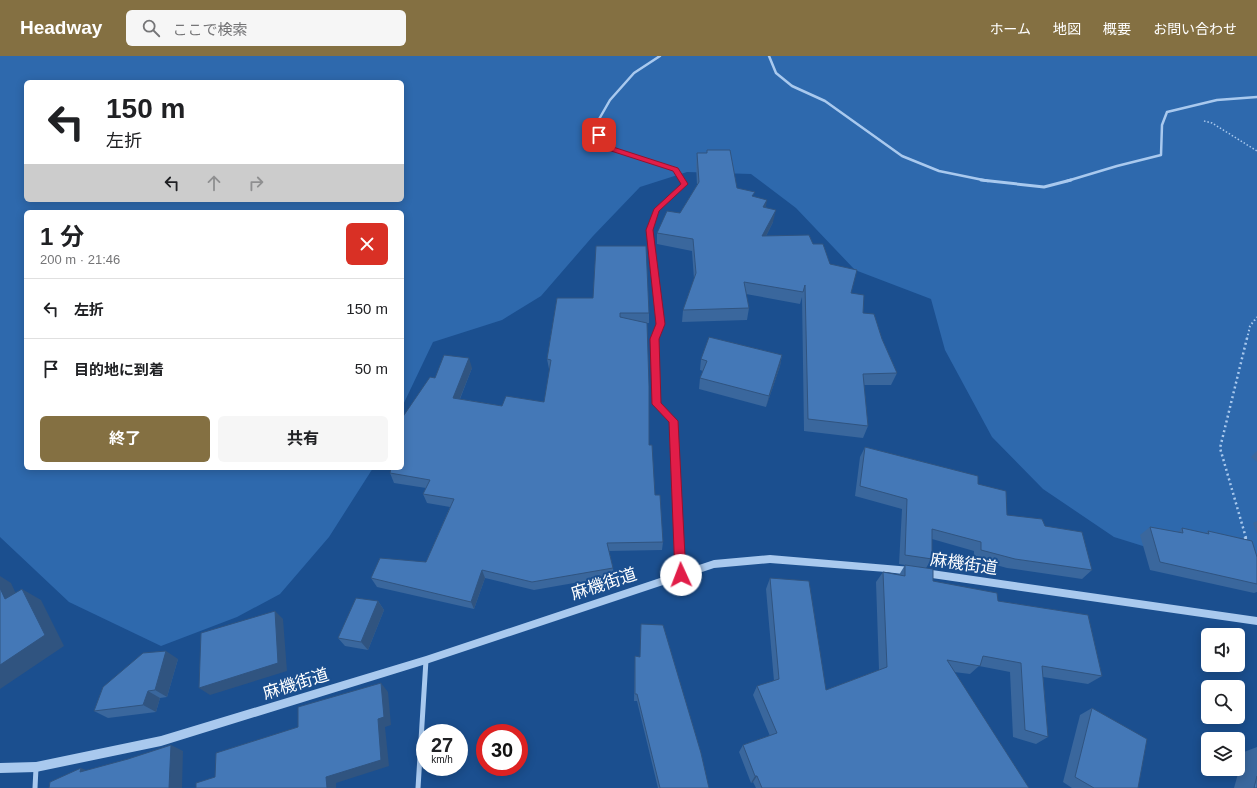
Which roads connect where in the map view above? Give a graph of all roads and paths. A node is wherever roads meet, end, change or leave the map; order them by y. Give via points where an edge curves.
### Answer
1 (660, 56) edge
2 (769, 56) edge
3 (1257, 97) edge
4 (1167, 112) junction
5 (1257, 151) edge
6 (1257, 317) edge
7 (1248, 547) edge
8 (681, 575) junction
9 (1257, 621) edge
10 (426, 660) junction
11 (36, 767) junction
12 (0, 768) edge
13 (35, 788) edge
14 (418, 788) edge

1 - 8 street via 634,73 610,100 598,120 599,135 611,149 676,169 684,184 656,210 649,230 660,324 654,339 656,404 674,421
2 - 4 street via 776,73 792,86 825,101 902,156 939,171 983,181 1044,187 1161,156 1162,126
3 - 4 street via 1217,100
4 - 5 path via 1212,123
6 - 7 path via 1250,326 1220,448
8 - 9 street, 麻機街道 via 714,564 770,559 839,564 886,568
8 - 10 street, 麻機街道
10 - 11 street, 麻機街道 via 161,741
10 - 14 street
11 - 12 street, 麻機街道
11 - 13 street

